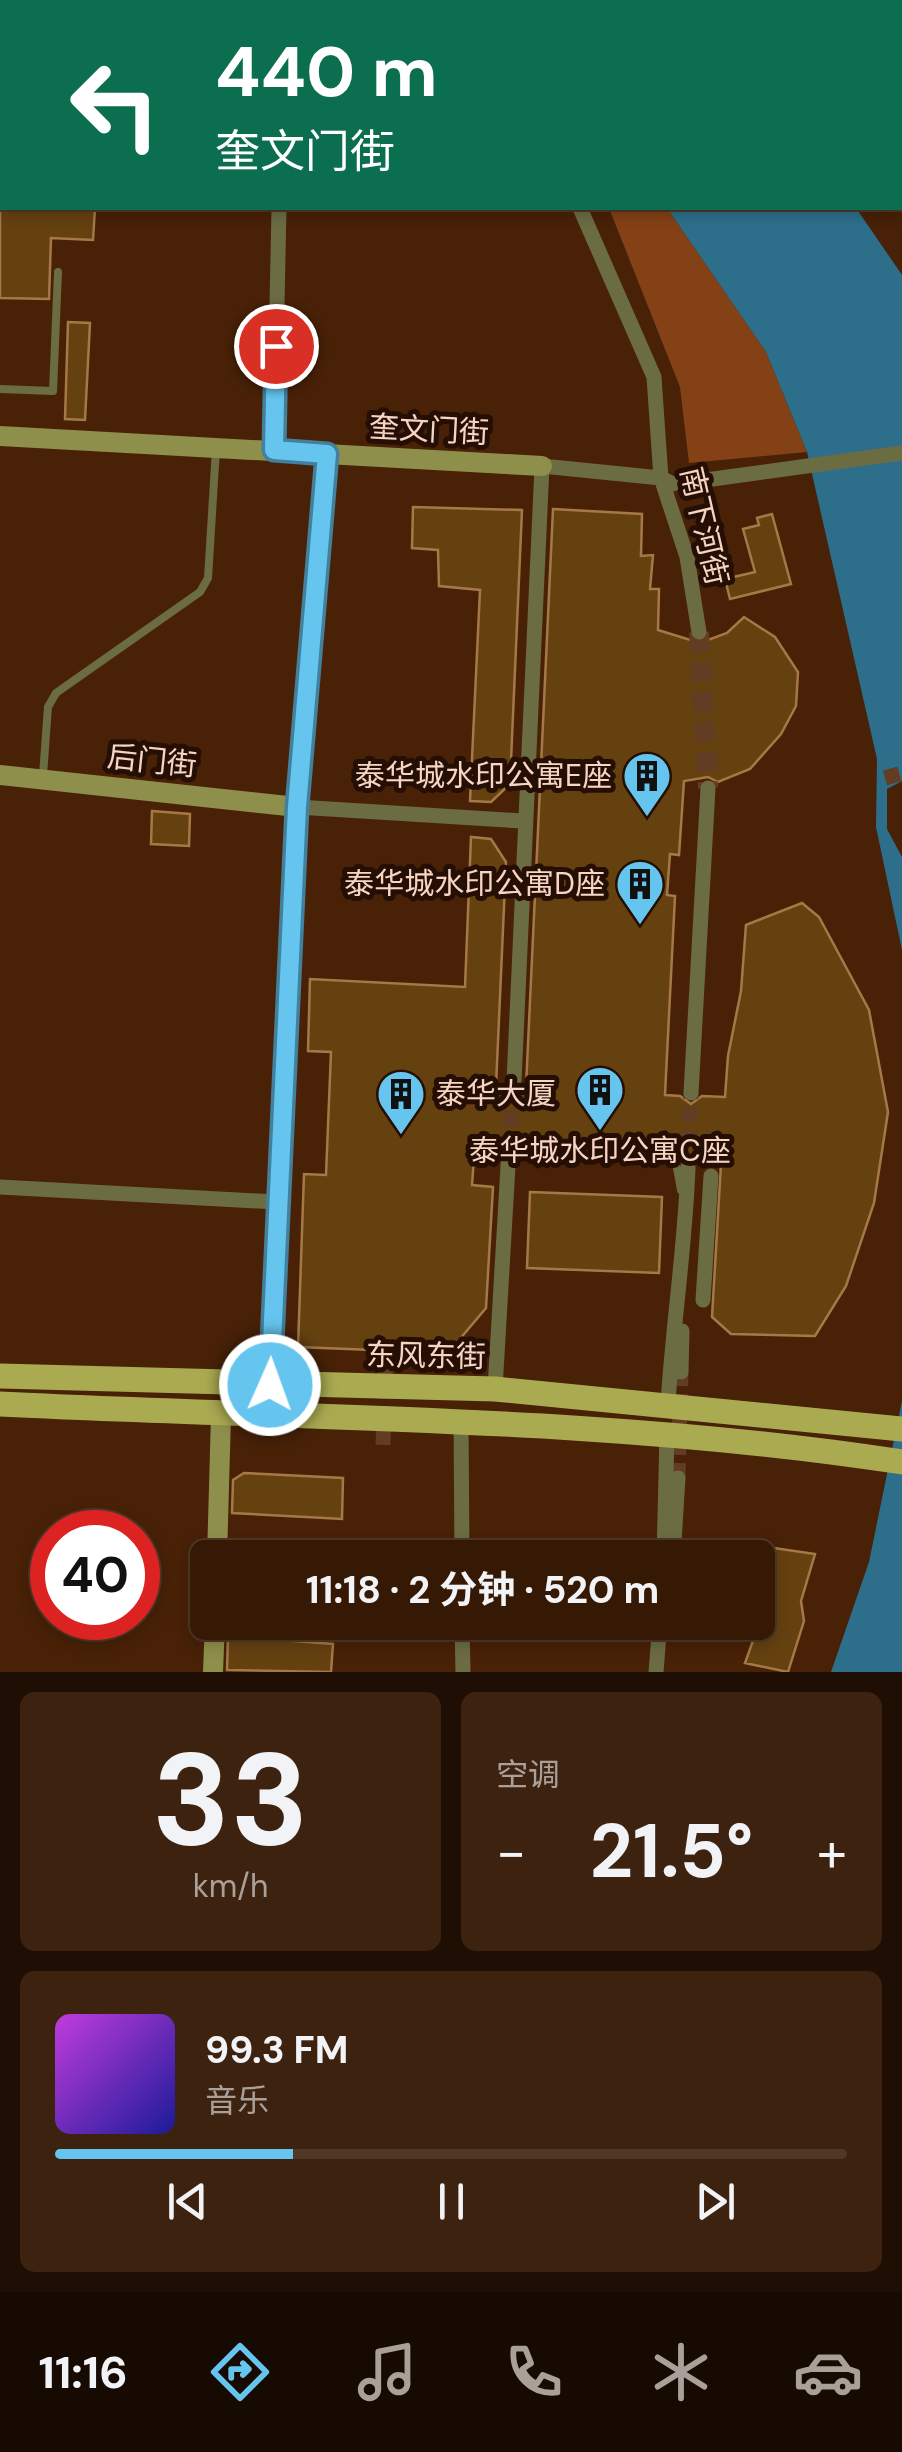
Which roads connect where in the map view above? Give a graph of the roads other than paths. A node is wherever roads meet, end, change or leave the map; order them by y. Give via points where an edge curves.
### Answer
1 (279, 210) edge
2 (581, 210) edge
3 (58, 272) dead end
4 (0, 389) edge
5 (0, 436) edge
6 (216, 446) junction
7 (274, 450) junction
8 (902, 452) edge
9 (327, 454) junction
10 (542, 466) junction
11 (667, 481) junction
12 (691, 482) dead end
13 (699, 632) tunnel mouth
14 (0, 775) edge
15 (42, 780) junction
16 (708, 788) tunnel mouth
17 (297, 807) junction
18 (522, 821) junction
19 (514, 1081) tunnel mouth
20 (690, 1093) tunnel mouth
21 (510, 1148) tunnel mouth
22 (683, 1168) tunnel mouth
23 (711, 1176) dead end
24 (0, 1187) edge
25 (276, 1202) junction
26 (685, 1255) junction
27 (703, 1300) dead end
28 (681, 1372) tunnel mouth
29 (0, 1376) edge
30 (270, 1385) junction
31 (495, 1389) junction
32 (668, 1403) junction
33 (0, 1404) edge
34 (221, 1415) junction
35 (461, 1419) junction
36 (902, 1429) edge
37 (668, 1433) junction
38 (902, 1462) edge
39 (678, 1478) tunnel mouth
40 (218, 1540) edge
41 (462, 1540) edge
42 (665, 1540) edge
43 (674, 1540) edge
44 (215, 1640) edge
45 (462, 1640) edge
46 (659, 1640) edge
47 (214, 1672) edge
48 (463, 1672) edge
49 (656, 1672) edge

1 - 7 street
2 - 11 street, 南下河街 via 654,377
3 - 4 lane via 53,392
5 - 6 street, 奎文门街
6 - 7 street, 奎文门街
6 - 15 lane via 208,578 200,592 56,693 48,707
7 - 9 street, 奎文门街
8 - 12 street
9 - 10 street, 奎文门街
9 - 17 street
10 - 11 street, 奎文门街
10 - 18 street
11 - 13 street, 南下河街
14 - 15 street, 后门街
15 - 17 street, 后门街
16 - 20 street
17 - 18 street
17 - 25 street
18 - 19 street
21 - 31 street
22 - 26 street
23 - 27 street
24 - 25 street
25 - 30 street
26 - 28 street
26 - 32 street via 675,1286
29 - 30 main road, 东风东街
30 - 31 main road, 东风东街
31 - 32 main road, 东风东街
32 - 36 main road, 东风东街
33 - 34 main road, 东风东街
34 - 35 main road, 东风东街
34 - 40 street
35 - 37 main road, 东风东街
35 - 41 street
37 - 38 main road, 东风东街
37 - 42 street
39 - 43 street
44 - 47 street
45 - 48 street
46 - 49 street

